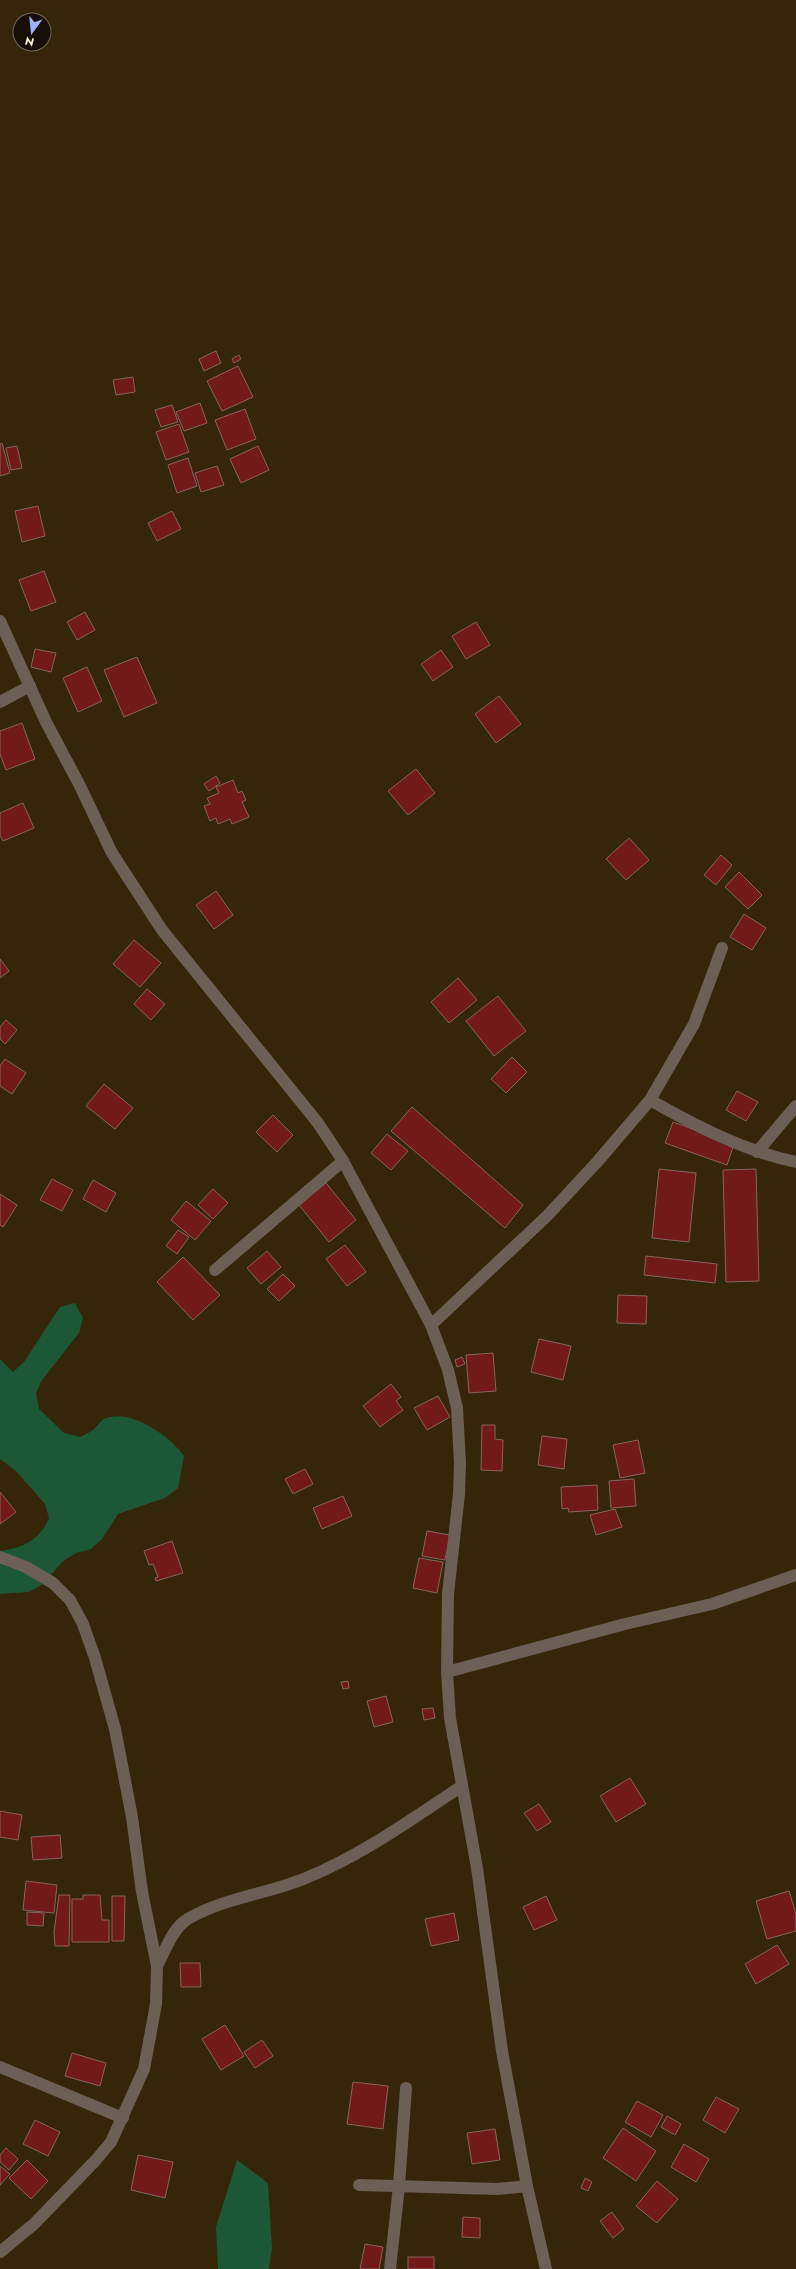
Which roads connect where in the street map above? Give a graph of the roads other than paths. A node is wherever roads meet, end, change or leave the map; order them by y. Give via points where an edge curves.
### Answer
1 (0, 621) edge
2 (30, 686) junction
3 (0, 702) edge
4 (722, 948) dead end
5 (650, 1100) junction
6 (796, 1106) edge
7 (757, 1152) junction
8 (342, 1161) junction
9 (796, 1162) edge
10 (215, 1270) dead end
11 (431, 1325) junction
12 (0, 1557) edge
13 (796, 1575) edge
14 (447, 1672) junction
15 (462, 1786) junction
16 (157, 1966) junction
17 (0, 2067) edge
18 (406, 2088) dead end
19 (123, 2118) junction
20 (359, 2185) dead end
21 (400, 2186) junction
22 (527, 2186) junction
23 (0, 2252) edge
24 (390, 2269) edge
25 (546, 2269) edge

1 - 2 street
2 - 3 street
2 - 8 street via 112,853 162,930 292,1088
4 - 5 street via 694,1024
5 - 7 street
5 - 11 street via 547,1216
6 - 7 street
7 - 9 street
8 - 10 street
8 - 11 street
11 - 14 street via 448,1370 457,1408 460,1437 459,1494 448,1594
12 - 16 street via 26,1567 53,1583 70,1600 83,1624 115,1729
13 - 14 street via 712,1604 625,1624
14 - 15 street via 450,1718
15 - 16 street via 341,1862 306,1878 217,1907 185,1921 175,1931
15 - 22 street via 477,1868 502,2052
16 - 19 street via 156,2004 144,2069
17 - 19 street
18 - 21 street
19 - 23 street via 111,2142 95,2161 34,2224
20 - 21 street
21 - 22 street via 498,2189
21 - 24 street
22 - 25 street

